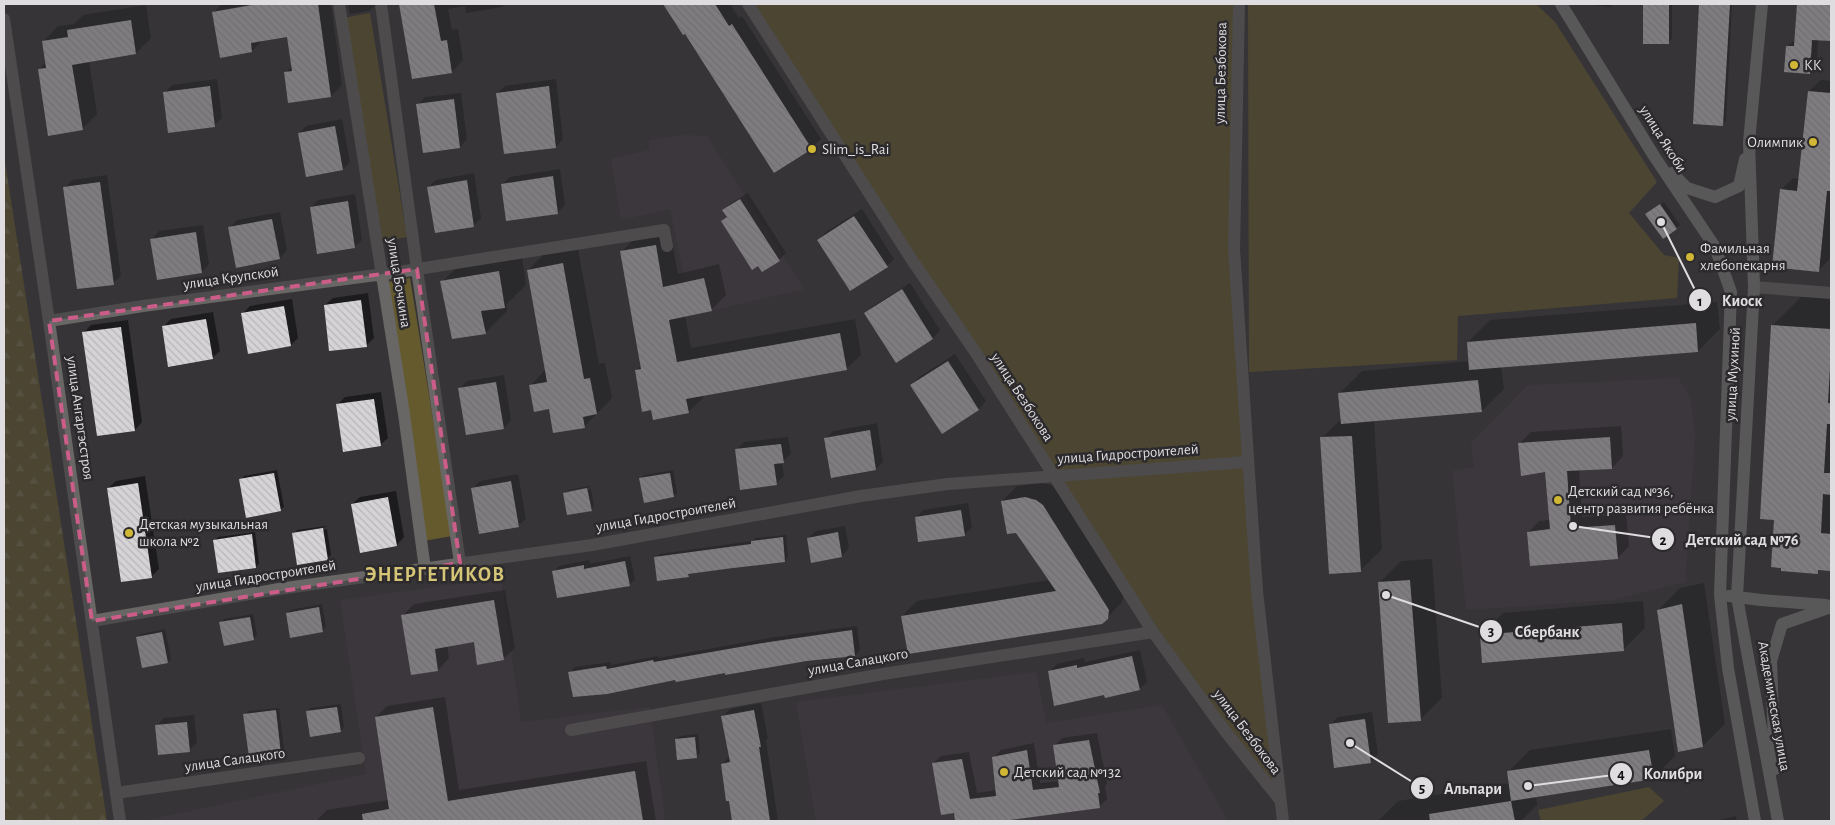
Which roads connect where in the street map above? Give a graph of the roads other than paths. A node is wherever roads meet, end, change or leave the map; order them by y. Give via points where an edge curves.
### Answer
1 (339, 4) edge
2 (382, 4) edge
3 (748, 4) edge
4 (1239, 4) edge
5 (1562, 4) edge
6 (1762, 4) edge
7 (4, 19) edge
8 (1749, 142) junction
9 (1654, 156) junction
10 (667, 246) dead end
11 (417, 269) junction
12 (381, 274) junction
13 (1754, 287) junction
14 (1731, 292) joint
15 (1831, 293) edge
16 (50, 321) junction
17 (1247, 462) junction
18 (1053, 475) junction
19 (460, 563) junction
20 (425, 569) junction
21 (1720, 595) junction
22 (1737, 597) junction
23 (1831, 606) edge
24 (92, 621) junction
25 (1153, 632) junction
26 (570, 730) dead end
27 (358, 758) dead end
28 (116, 793) junction
29 (1280, 800) junction
30 (1778, 818) edge
31 (120, 821) edge
32 (1283, 821) edge
33 (1755, 821) edge

1 - 12 street, улица Бочкина
2 - 11 street, улица Бочкина
3 - 18 street, улица Безбокова
4 - 17 street, улица Безбокова via 1234,249
5 - 9 main road, улица Якоби
6 - 8 main road, улица Мухиной
7 - 16 street, улица Ангаргэсстроя
8 - 9 main road via 1739,186 1715,198 1687,188
8 - 13 main road, улица Мухиной
9 - 14 main road, улица Якоби via 1715,247
10 - 11 street, улица Крупской via 664,230
11 - 12 street, улица Крупской
11 - 19 street, улица Бочкина
12 - 16 street, улица Крупской
12 - 20 street, улица Бочкина
13 - 15 street
13 - 22 main road, улица Мухиной
14 - 21 main road, улица Мухиной
16 - 24 street, улица Ангаргэсстроя
17 - 18 street, улица Гидростроителей
17 - 29 street, улица Безбокова via 1258,601
18 - 19 street, улица Гидростроителей via 948,484 862,496 592,545
18 - 25 street, улица Безбокова
19 - 20 street, улица Гидростроителей
20 - 24 street, улица Гидростроителей via 279,589
21 - 22 main road
21 - 33 main road, улица Мухиной via 1728,668
22 - 23 main road
22 - 30 main road, Академическая улица
23 - 30 main road via 1782,624 1771,661
24 - 28 street, улица Ангаргэсстроя
25 - 26 street, улица Салацкого via 883,674
25 - 29 street, улица Безбокова
27 - 28 street, улица Салацкого
28 - 31 street, улица Ангаргэсстроя
29 - 32 street, улица Безбокова

